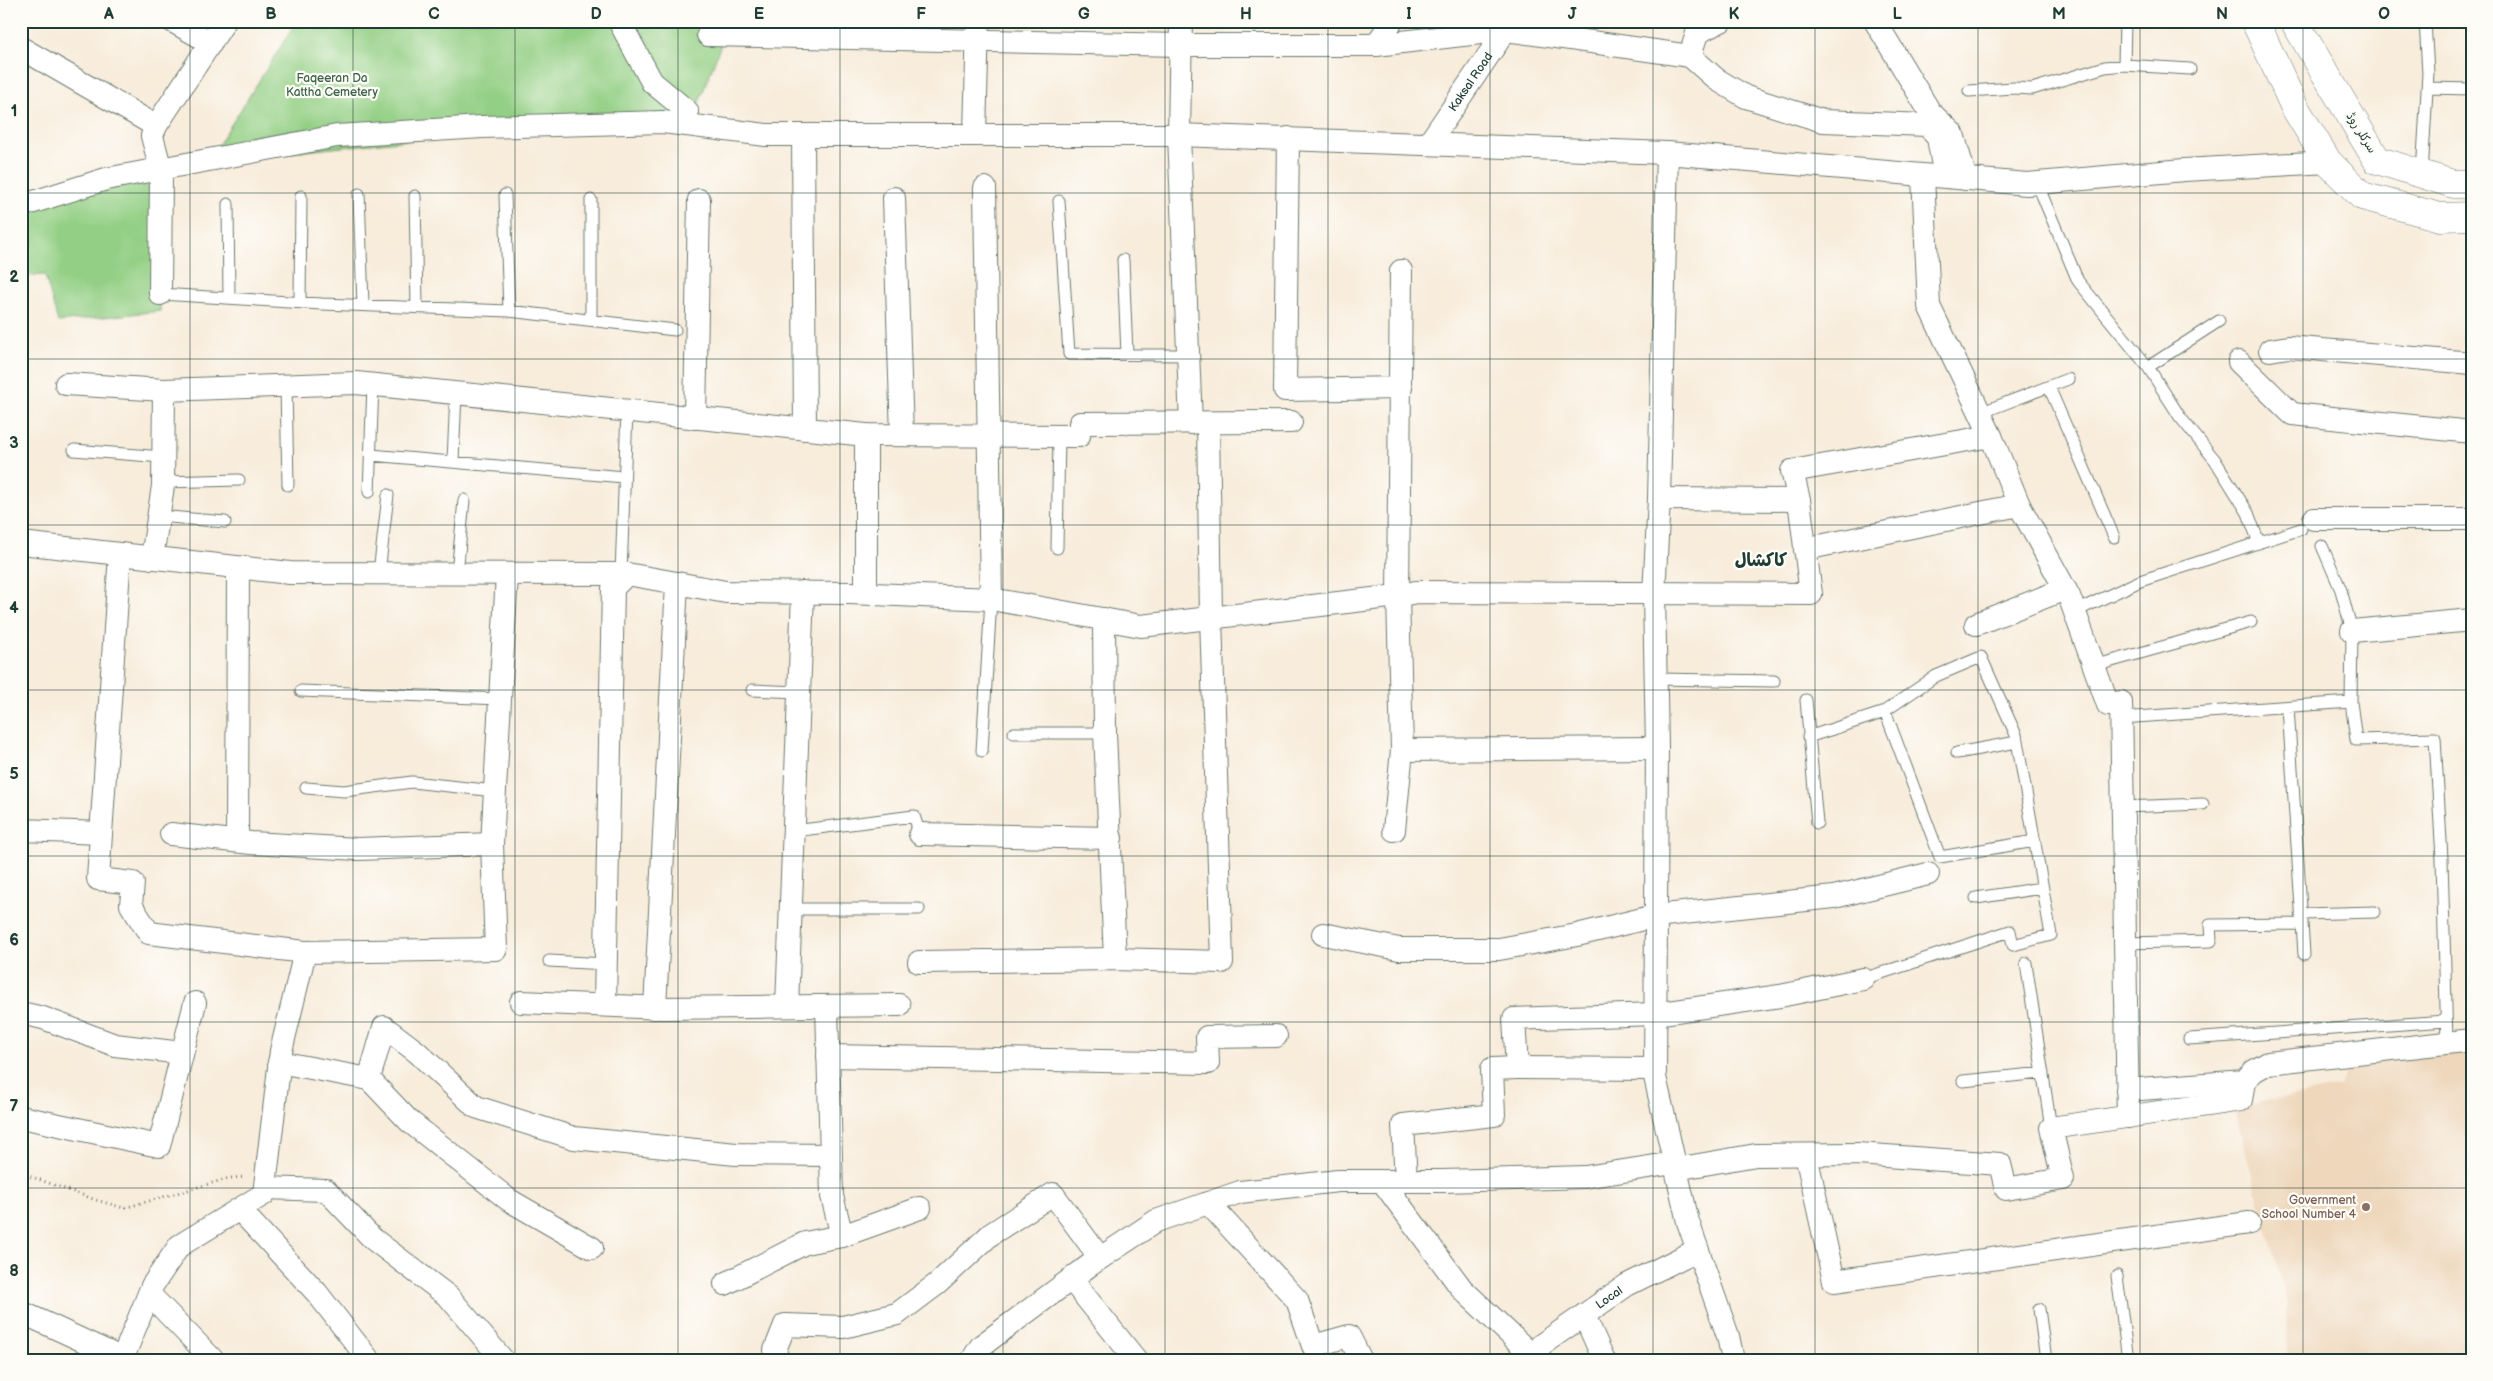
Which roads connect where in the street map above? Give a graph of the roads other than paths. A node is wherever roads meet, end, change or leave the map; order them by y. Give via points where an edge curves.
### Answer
1 (172, 21) edge
2 (225, 21) edge
3 (620, 21) edge
4 (1181, 21) edge
5 (1392, 21) edge
6 (1721, 21) edge
7 (1874, 21) edge
8 (2125, 21) edge
9 (2254, 21) edge
10 (2294, 21) edge
11 (2425, 21) edge
12 (1509, 26) edge
13 (1693, 27) edge
14 (978, 30) edge
15 (708, 35) dead end
16 (211, 43) junction
17 (1180, 45) junction
18 (1376, 45) junction
19 (21, 48) edge
20 (1690, 56) junction
21 (2124, 65) junction
22 (2190, 69) dead end
23 (2427, 88) junction
24 (2472, 89) edge
25 (1968, 92) dead end
26 (687, 125) junction
27 (156, 126) junction
28 (1179, 134) junction
29 (803, 135) junction
30 (975, 135) junction
31 (1288, 138) junction
32 (1429, 143) junction
33 (1667, 153) junction
34 (2328, 162) junction
35 (160, 170) junction
36 (2422, 174) junction
37 (1944, 177) junction
38 (2037, 183) junction
39 (2472, 184) edge
40 (985, 188) dead end
41 (359, 194) dead end
42 (505, 195) dead end
43 (301, 196) dead end
44 (415, 196) dead end
45 (894, 198) dead end
46 (591, 200) dead end
47 (700, 200) dead end
48 (1059, 201) dead end
49 (228, 204) dead end
50 (21, 206) edge
51 (2472, 216) edge
52 (1123, 260) dead end
53 (1401, 271) dead end
54 (160, 294) joint
55 (229, 298) junction
56 (300, 302) junction
57 (362, 305) junction
58 (417, 307) junction
59 (509, 311) junction
60 (591, 320) junction
61 (2219, 321) dead end
62 (675, 330) dead end
63 (2270, 350) dead end
64 (1127, 354) junction
65 (1188, 355) junction
66 (2239, 362) dead end
67 (2472, 363) edge
68 (2148, 367) junction
69 (2068, 380) dead end
70 (66, 384) dead end
71 (373, 385) junction
72 (286, 386) junction
73 (2049, 387) junction
74 (1401, 388) junction
75 (164, 390) junction
76 (456, 393) junction
77 (626, 410) junction
78 (1980, 413) junction
79 (695, 418) junction
80 (1291, 422) dead end
81 (1200, 423) junction
82 (805, 429) junction
83 (2472, 432) edge
84 (866, 435) junction
85 (902, 435) junction
86 (989, 436) junction
87 (1059, 436) junction
88 (1992, 436) junction
89 (74, 450) dead end
90 (370, 455) junction
91 (163, 457) junction
92 (453, 461) junction
93 (624, 477) junction
94 (239, 480) dead end
95 (163, 482) junction
96 (288, 485) dead end
97 (369, 492) dead end
98 (388, 495) dead end
99 (1659, 498) junction
100 (464, 500) dead end
101 (1799, 500) junction
102 (2019, 505) junction
103 (159, 516) junction
104 (2472, 519) edge
105 (225, 522) dead end
106 (2308, 524) joint
107 (2114, 537) dead end
108 (21, 543) edge
109 (2259, 543) junction
110 (2322, 546) dead end
111 (1057, 548) dead end
112 (1805, 549) junction
113 (120, 554) junction
114 (152, 558) junction
115 (238, 568) junction
116 (380, 573) junction
117 (457, 574) junction
118 (507, 574) junction
119 (624, 574) junction
120 (677, 583) junction
121 (2065, 589) junction
122 (803, 592) junction
123 (866, 593) junction
124 (1654, 594) junction
125 (1398, 596) junction
126 (990, 599) junction
127 (2074, 612) junction
128 (1211, 616) junction
129 (1104, 619) junction
130 (2472, 620) edge
131 (2251, 622) dead end
132 (1976, 624) dead end
133 (2352, 631) junction
134 (2094, 666) junction
135 (1657, 679) junction
136 (1774, 681) dead end
137 (752, 690) dead end
138 (302, 691) dead end
139 (799, 692) junction
140 (500, 699) junction
141 (1806, 700) dead end
142 (2351, 702) junction
143 (2288, 707) junction
144 (1885, 712) junction
145 (2121, 718) junction
146 (1014, 733) dead end
147 (1105, 733) junction
148 (1808, 738) junction
149 (2017, 742) junction
150 (1657, 748) junction
151 (1402, 750) junction
152 (982, 751) dead end
153 (1957, 753) dead end
154 (306, 788) dead end
155 (495, 791) junction
156 (2203, 804) dead end
157 (2122, 807) junction
158 (1817, 823) dead end
159 (21, 830) edge
160 (1394, 830) dead end
161 (794, 831) junction
162 (101, 833) junction
163 (171, 834) dead end
164 (920, 834) joint
165 (1111, 838) junction
166 (237, 841) junction
167 (2035, 841) junction
168 (492, 844) junction
169 (1928, 874) dead end
170 (2042, 888) junction
171 (1976, 898) dead end
172 (791, 909) junction
173 (919, 909) dead end
174 (2375, 912) dead end
175 (1655, 916) junction
176 (2302, 919) junction
177 (1323, 934) dead end
178 (2125, 944) junction
179 (305, 952) junction
180 (2304, 954) dead end
181 (1115, 959) junction
182 (550, 962) dead end
183 (919, 962) dead end
184 (606, 964) junction
185 (2026, 964) dead end
186 (1863, 979) joint
187 (521, 1002) dead end
188 (195, 1004) dead end
189 (605, 1005) junction
190 (899, 1005) dead end
191 (787, 1006) junction
192 (827, 1006) junction
193 (655, 1008) junction
194 (21, 1013) edge
195 (1655, 1014) junction
196 (2446, 1032) junction
197 (1276, 1036) dead end
198 (2189, 1039) dead end
199 (2472, 1040) edge
200 (182, 1053) junction
201 (828, 1056) junction
202 (279, 1062) junction
203 (1517, 1068) junction
204 (1655, 1070) junction
205 (2043, 1074) junction
206 (369, 1079) junction
207 (1963, 1081) dead end
208 (2244, 1081) junction
209 (2127, 1090) junction
210 (2128, 1116) junction
211 (21, 1117) edge
212 (2051, 1128) junction
213 (830, 1155) junction
214 (1806, 1155) junction
215 (1675, 1166) junction
216 (265, 1181) junction
217 (1382, 1181) junction
218 (1406, 1181) junction
219 (1208, 1203) junction
220 (920, 1208) dead end
221 (239, 1209) junction
222 (2249, 1223) dead end
223 (842, 1236) junction
224 (592, 1248) dead end
225 (1697, 1250) junction
226 (1100, 1258) junction
227 (2118, 1276) dead end
228 (1072, 1279) junction
229 (725, 1284) dead end
230 (149, 1294) junction
231 (2039, 1309) dead end
232 (21, 1312) edge
233 (1584, 1314) junction
234 (1533, 1358) edge
235 (122, 1359) edge
236 (214, 1360) edge
237 (369, 1360) edge
238 (503, 1360) edge
239 (778, 1360) edge
240 (972, 1360) edge
241 (1136, 1360) edge
242 (1361, 1360) edge
243 (1604, 1360) edge
244 (1733, 1360) edge
245 (2046, 1360) edge
246 (2128, 1360) edge

1 - 16 street
2 - 16 street
3 - 26 street via 652,82 687,111
4 - 17 street
5 - 18 street
6 - 13 street
7 - 37 street via 1930,112 1953,134
8 - 21 lane
9 - 34 main road via 2294,106
10 - 36 main road, سرکلر روڈ via 2377,160
11 - 23 lane
12 - 18 street
12 - 20 street
12 - 32 street, Kaksal Road
13 - 20 street
14 - 15 street
14 - 17 street
14 - 30 street
16 - 27 street
17 - 18 street
17 - 28 street
19 - 27 street
20 - 37 street via 1716,79 1746,97 1823,121 1927,125 1938,138
21 - 22 lane
21 - 25 lane via 2105,67 2032,89
23 - 24 lane
23 - 36 lane
26 - 29 street via 766,135
26 - 35 street via 663,122 482,127 337,136
27 - 35 street via 152,136
28 - 30 street
28 - 31 street
28 - 65 street
29 - 30 street
29 - 82 street
31 - 32 street
31 - 74 street via 1285,390
32 - 33 street
33 - 37 street
33 - 99 street
34 - 38 street
34 - 51 main road via 2362,196 2440,217
35 - 50 street via 106,180
35 - 54 street
36 - 39 main road, سرکلر روڈ via 2453,184
37 - 38 street
37 - 78 street via 1929,306
38 - 68 lane via 2078,281
40 - 86 street
41 - 57 lane
42 - 59 lane
43 - 56 lane
44 - 58 lane
45 - 85 street
46 - 60 lane
47 - 79 street
48 - 64 lane via 1069,354
49 - 55 lane
52 - 64 lane
53 - 74 street
54 - 55 lane
55 - 56 lane
56 - 57 lane
57 - 58 lane
58 - 59 lane
59 - 60 lane
60 - 62 lane
61 - 68 lane
63 - 67 street via 2288,347
64 - 65 lane
65 - 81 street
66 - 83 street via 2292,414
68 - 109 lane via 2180,417 2215,460 2248,513
69 - 73 lane
70 - 75 street
71 - 72 street
71 - 76 street
71 - 90 lane
72 - 75 street
72 - 96 lane
73 - 78 lane
73 - 107 lane
74 - 125 street
75 - 91 street
76 - 77 street
76 - 92 lane
77 - 79 street
77 - 93 lane
78 - 88 street
79 - 82 street
80 - 81 street
81 - 87 street via 1080,424 1079,436
81 - 128 street
82 - 84 street
84 - 85 street
84 - 123 street
85 - 86 street
86 - 87 street
86 - 126 street
87 - 111 lane
88 - 101 street via 1792,471
88 - 102 street
89 - 91 lane
90 - 92 lane
90 - 97 lane
91 - 95 street
92 - 93 lane
93 - 119 lane
94 - 95 lane
95 - 103 street
98 - 116 lane
99 - 101 street
99 - 124 street
100 - 117 lane
101 - 112 street
102 - 112 street
102 - 121 street
103 - 105 lane
103 - 114 street
104 - 106 street
106 - 109 lane
108 - 113 street
109 - 127 lane via 2140,581
110 - 133 lane via 2341,590
112 - 124 street via 1811,594
113 - 114 street
113 - 162 street
114 - 115 street
115 - 116 street via 290,573
115 - 166 street
116 - 117 street
117 - 118 street
118 - 119 street
118 - 140 street
119 - 120 street
119 - 184 street via 613,588
120 - 122 street via 726,592
120 - 193 street
121 - 127 street
121 - 132 street
122 - 123 street
122 - 139 street
123 - 126 street
124 - 125 street via 1416,592
124 - 135 street
125 - 128 street
125 - 151 street
126 - 129 street
126 - 152 lane
127 - 134 street
128 - 129 street via 1141,626
128 - 181 street via 1222,962
129 - 147 street
130 - 133 street
131 - 134 lane
133 - 142 lane
134 - 145 street via 2108,705 2120,702
135 - 136 lane
135 - 150 street
137 - 139 lane
138 - 140 lane
139 - 161 street
140 - 155 street
141 - 148 lane
142 - 143 lane
142 - 196 lane via 2356,740 2435,738
143 - 145 lane
143 - 176 lane
144 - 148 lane
144 - 149 lane via 1936,676 1981,657
144 - 167 lane via 1940,857
145 - 157 street
146 - 147 lane
147 - 165 street
148 - 158 lane
149 - 153 lane
149 - 167 lane
150 - 151 street
150 - 175 street
151 - 160 street
154 - 155 lane via 344,791 412,782
155 - 168 street
156 - 157 lane
157 - 178 street
159 - 162 street
161 - 164 lane via 914,816
161 - 172 street
162 - 179 street via 98,879 133,883 131,905 149,933
163 - 166 street
164 - 165 street
165 - 181 street
166 - 168 street via 358,849
167 - 170 lane
168 - 179 street via 496,949
169 - 175 street via 1834,897
170 - 171 lane
170 - 186 lane via 2051,935 2013,946 2010,931
172 - 173 lane
172 - 191 street
174 - 176 lane
175 - 177 street via 1499,949 1399,949
175 - 195 street
176 - 178 lane via 2210,925 2211,941
176 - 180 lane
178 - 209 street
179 - 202 street
181 - 183 street
182 - 184 lane
184 - 189 street
185 - 205 lane
186 - 195 street via 1780,996
187 - 189 street
188 - 200 street
189 - 193 street
190 - 192 street
191 - 192 street
191 - 193 street
192 - 201 street
194 - 200 street via 115,1045
195 - 203 street via 1514,1019
195 - 204 street
196 - 198 lane
196 - 199 street
196 - 208 street via 2268,1063
197 - 201 street via 1207,1037 1208,1063
200 - 211 street via 159,1146
201 - 213 street
202 - 206 street
202 - 216 street
203 - 204 street
203 - 218 street via 1492,1069 1494,1115 1403,1125
204 - 215 street
205 - 207 lane
205 - 212 lane
206 - 213 street via 384,1026 476,1107 574,1138 736,1154
206 - 224 street via 410,1121 508,1200
208 - 209 street
208 - 210 street via 2241,1100
209 - 210 street
210 - 212 street
212 - 214 street via 2063,1179 2006,1189 2000,1164 1857,1154
213 - 223 street via 832,1196
214 - 215 street via 1756,1155
214 - 222 street via 1834,1281
215 - 218 street via 1585,1177
215 - 225 street
216 - 221 street via 264,1194
216 - 238 street via 326,1190 373,1239 449,1297
217 - 218 street
217 - 219 street via 1338,1181 1240,1192
217 - 234 street via 1462,1289
219 - 226 street via 1156,1221
219 - 242 street via 1297,1300 1313,1346 1348,1336
220 - 223 street
221 - 230 street via 179,1246
221 - 237 street via 317,1293
223 - 229 street via 805,1243
225 - 233 street, Local via 1627,1285
225 - 244 street via 1728,1336
226 - 228 street
226 - 239 street via 1053,1194 991,1234 937,1284 897,1314 844,1327 785,1325 775,1350
227 - 246 lane
228 - 240 street via 981,1346
228 - 241 street
230 - 235 street
230 - 236 street
231 - 245 lane
232 - 235 street
233 - 234 street, Local via 1541,1345
233 - 243 street

